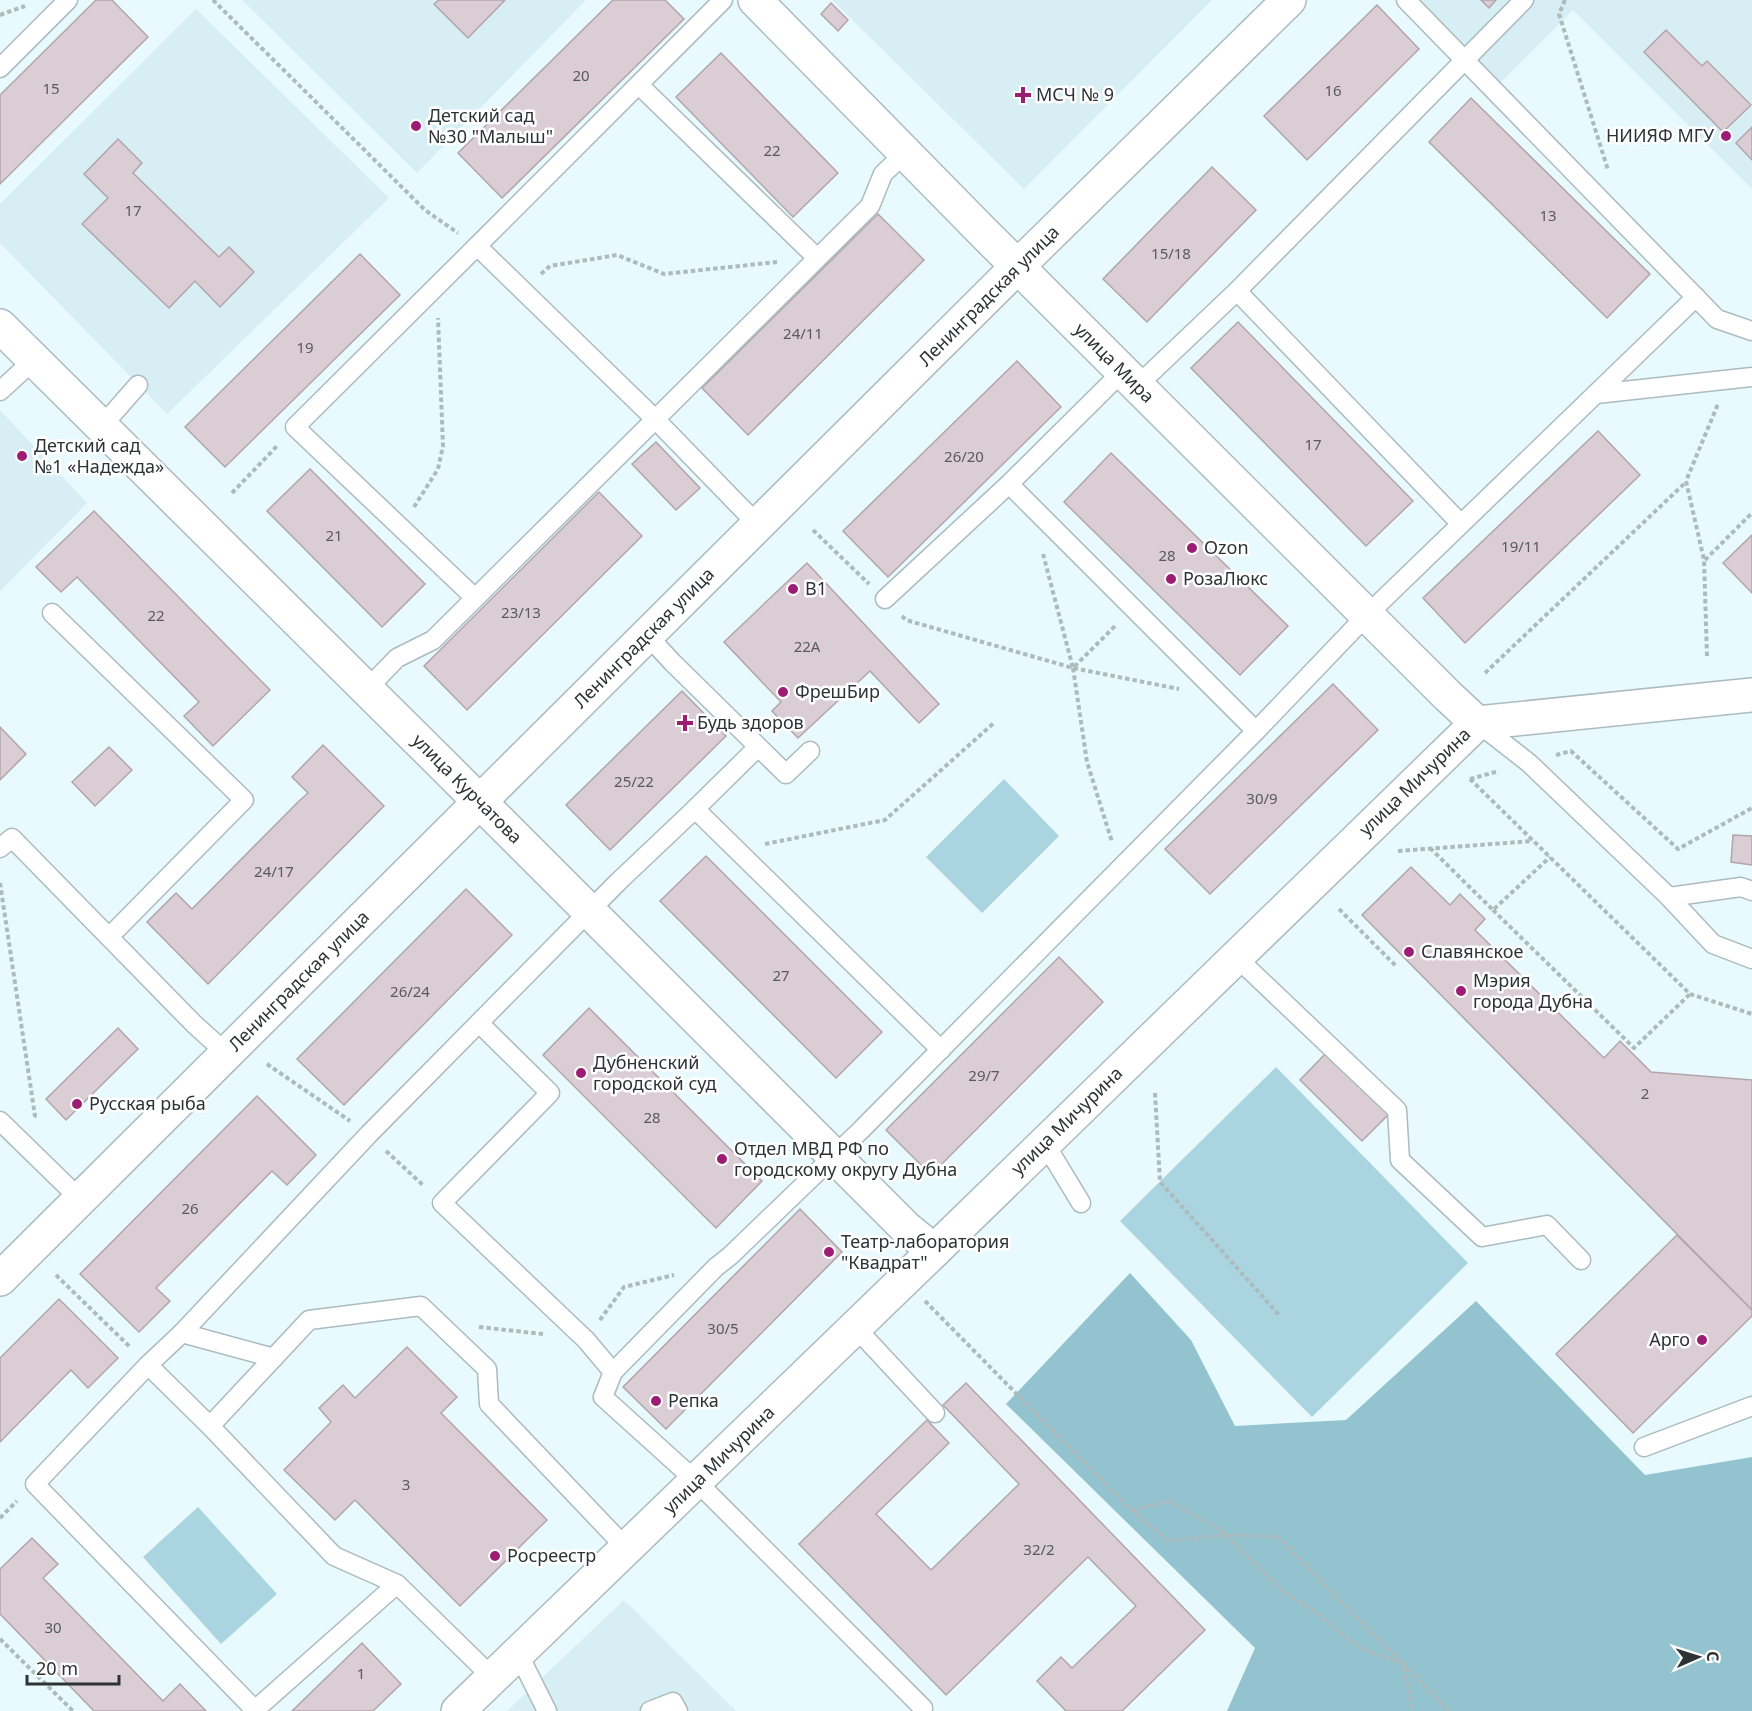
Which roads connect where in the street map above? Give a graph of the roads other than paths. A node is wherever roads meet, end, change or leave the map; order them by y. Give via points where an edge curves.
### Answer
1 (68, 0) edge
2 (723, 0) edge
3 (755, 0) edge
4 (1289, 0) edge
5 (1406, 0) edge
6 (1524, 0) edge
7 (1466, 60) junction
8 (0, 68) edge
9 (639, 85) junction
10 (905, 153) junction
11 (477, 246) junction
12 (817, 258) junction
13 (1018, 266) junction
14 (1237, 291) junction
15 (1696, 297) junction
16 (0, 326) edge
17 (1752, 331) edge
18 (35, 359) junction
19 (1752, 377) edge
20 (1130, 378) junction
21 (138, 385) dead end
22 (0, 391) edge
23 (1596, 394) junction
24 (656, 420) junction
25 (102, 426) junction
26 (1010, 484) junction
27 (1461, 524) junction
28 (758, 525) junction
29 (475, 597) junction
30 (885, 599) road end
31 (52, 613) dead end
32 (1366, 615) junction
33 (647, 635) junction
34 (367, 689) junction
35 (1752, 695) edge
36 (1477, 723) junction
37 (1256, 731) junction
38 (758, 747) junction
39 (810, 751) dead end
40 (480, 801) junction
41 (695, 809) junction
42 (0, 849) edge
43 (1752, 891) edge
44 (1669, 897) junction
45 (590, 912) junction
46 (109, 937) junction
47 (1235, 956) junction
48 (1752, 959) edge
49 (479, 1023) junction
50 (941, 1050) junction
51 (226, 1053) junction
52 (0, 1121) edge
53 (1044, 1142) junction
54 (834, 1156) junction
55 (80, 1199) junction
56 (1081, 1203) dead end
57 (934, 1251) junction
58 (1581, 1260) dead end
59 (0, 1279) edge
60 (855, 1327) junction
61 (182, 1333) junction
62 (274, 1358) junction
63 (148, 1365) junction
64 (613, 1372) junction
65 (1752, 1406) edge
66 (935, 1413) dead end
67 (210, 1426) junction
68 (1644, 1447) dead end
69 (696, 1481) junction
70 (627, 1549) junction
71 (397, 1584) junction
72 (518, 1653) junction
73 (493, 1678) junction
74 (923, 1708) dead end
75 (255, 1711) edge
76 (458, 1711) edge
77 (547, 1711) edge
78 (650, 1711) edge
79 (678, 1711) edge

1 - 8 lane
2 - 9 lane
3 - 10 street, улица Мира
4 - 13 street, Ленинградская улица
5 - 7 lane
6 - 7 lane
7 - 14 lane
7 - 15 lane
9 - 11 lane
9 - 12 lane
10 - 12 lane via 883,174 870,206
10 - 13 street, улица Мира
11 - 24 lane
11 - 29 lane via 296,427
12 - 24 lane
13 - 20 street, улица Мира
13 - 28 street, Ленинградская улица
14 - 20 lane
14 - 27 lane
15 - 17 lane via 1718,319
15 - 23 lane
16 - 18 street, улица Курчатова
18 - 22 lane
18 - 25 street, улица Курчатова
19 - 23 lane
20 - 26 lane
20 - 32 street, улица Мира
21 - 25 lane
23 - 27 lane
24 - 28 lane
24 - 29 lane
25 - 34 street, улица Курчатова
26 - 30 lane
26 - 37 lane
27 - 32 lane
28 - 33 street, Ленинградская улица
29 - 34 lane via 433,640 397,658
31 - 46 lane via 244,800
32 - 36 street, улица Мира
32 - 37 lane
33 - 38 lane
33 - 40 street, Ленинградская улица
34 - 40 street, улица Курчатова
35 - 36 street, улица Мичурина
36 - 44 lane via 1529,762
36 - 47 street, улица Мичурина
37 - 50 lane
38 - 39 lane via 786,774
38 - 41 lane
40 - 45 street, улица Курчатова
40 - 51 street, Ленинградская улица
41 - 45 lane
41 - 50 lane
42 - 46 lane via 12,838
43 - 44 lane via 1741,887
44 - 48 lane via 1713,944
45 - 49 lane
45 - 54 street, улица Курчатова
46 - 51 lane
47 - 53 street, улица Мичурина
47 - 58 lane via 1397,1110 1400,1160 1482,1238 1546,1226
49 - 61 lane
49 - 64 lane via 550,1092 442,1203 586,1340
50 - 54 lane
51 - 55 street, Ленинградская улица
52 - 55 lane
53 - 56 lane
53 - 57 street, улица Мичурина
54 - 57 street, улица Курчатова
54 - 64 lane via 716,1267
55 - 59 street, Ленинградская улица
57 - 60 street, улица Мичурина
60 - 66 lane
60 - 69 street, улица Мичурина
61 - 62 lane
61 - 63 lane
62 - 67 lane
62 - 70 lane via 309,1320 421,1306 487,1369 489,1404
63 - 67 lane
63 - 75 lane via 35,1484
64 - 69 lane via 603,1397
65 - 68 lane
67 - 71 lane via 334,1556
69 - 70 street, улица Мичурина
69 - 74 lane
70 - 72 street, улица Мичурина
71 - 73 lane
71 - 75 lane
72 - 73 street, улица Мичурина
72 - 77 lane
73 - 76 street, улица Мичурина
78 - 79 lane via 673,1702

